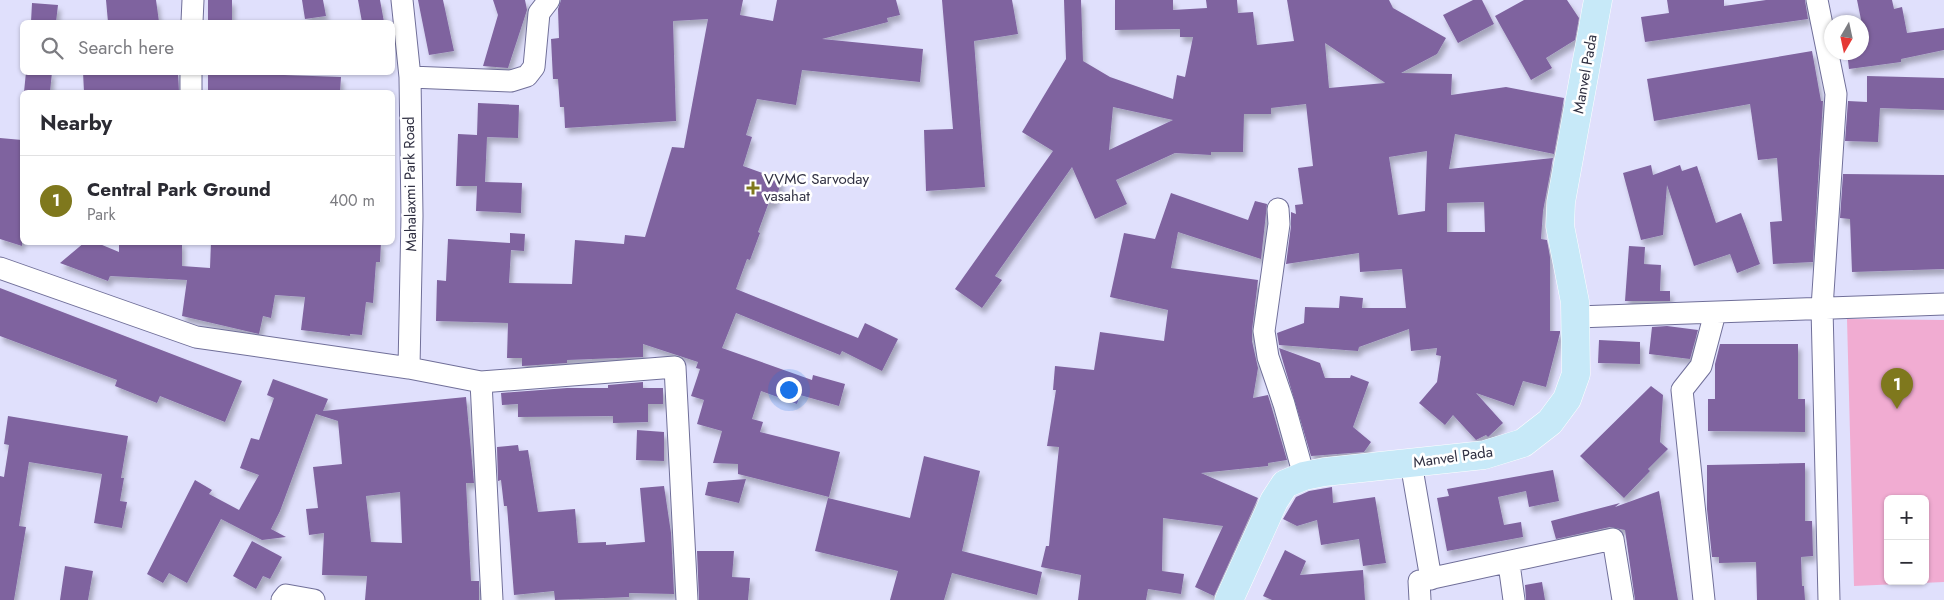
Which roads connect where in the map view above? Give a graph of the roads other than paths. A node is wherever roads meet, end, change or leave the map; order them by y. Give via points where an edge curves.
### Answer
1 (193, 0) edge
2 (402, 0) edge
3 (549, 0) edge
4 (1598, 0) edge
5 (1817, 0) edge
6 (192, 20) edge
7 (191, 75) edge
8 (410, 78) junction
9 (191, 90) edge
10 (1278, 209) dead end
11 (0, 268) edge
12 (1944, 304) edge
13 (1822, 308) junction
14 (1715, 313) junction
15 (1576, 317) junction
16 (409, 368) junction
17 (481, 382) junction
18 (1411, 463) junction
19 (1304, 476) junction
20 (1509, 564) junction
21 (1431, 579) junction
22 (282, 600) edge
23 (314, 600) edge
24 (492, 600) edge
25 (687, 600) edge
26 (1229, 600) edge
27 (1420, 600) edge
28 (1514, 600) edge
29 (1622, 600) edge
30 (1704, 600) edge
31 (1829, 600) edge

1 - 6 street
2 - 8 street, Mahalaxmi Park Road
3 - 8 street via 539,13 534,67 528,76 511,80
4 - 15 main road, Manvel Pada via 1561,202 1560,226
5 - 13 street via 1836,94
7 - 9 street
8 - 16 street, Mahalaxmi Park Road
10 - 19 street via 1278,233 1264,331 1268,357
11 - 16 street via 196,337
12 - 13 street
13 - 14 street
13 - 31 street
14 - 15 street
14 - 30 street via 1701,366 1682,390
15 - 18 main road, Manvel Pada via 1576,374 1567,399 1550,422 1523,443 1484,455
16 - 17 street
17 - 24 street
17 - 25 street via 675,368
18 - 19 main road, Manvel Pada
18 - 21 street
19 - 26 main road, Manvel Pada via 1286,484 1274,500
20 - 21 street
20 - 28 street
20 - 29 street via 1613,539
21 - 27 street via 1419,581
22 - 23 street via 286,595

